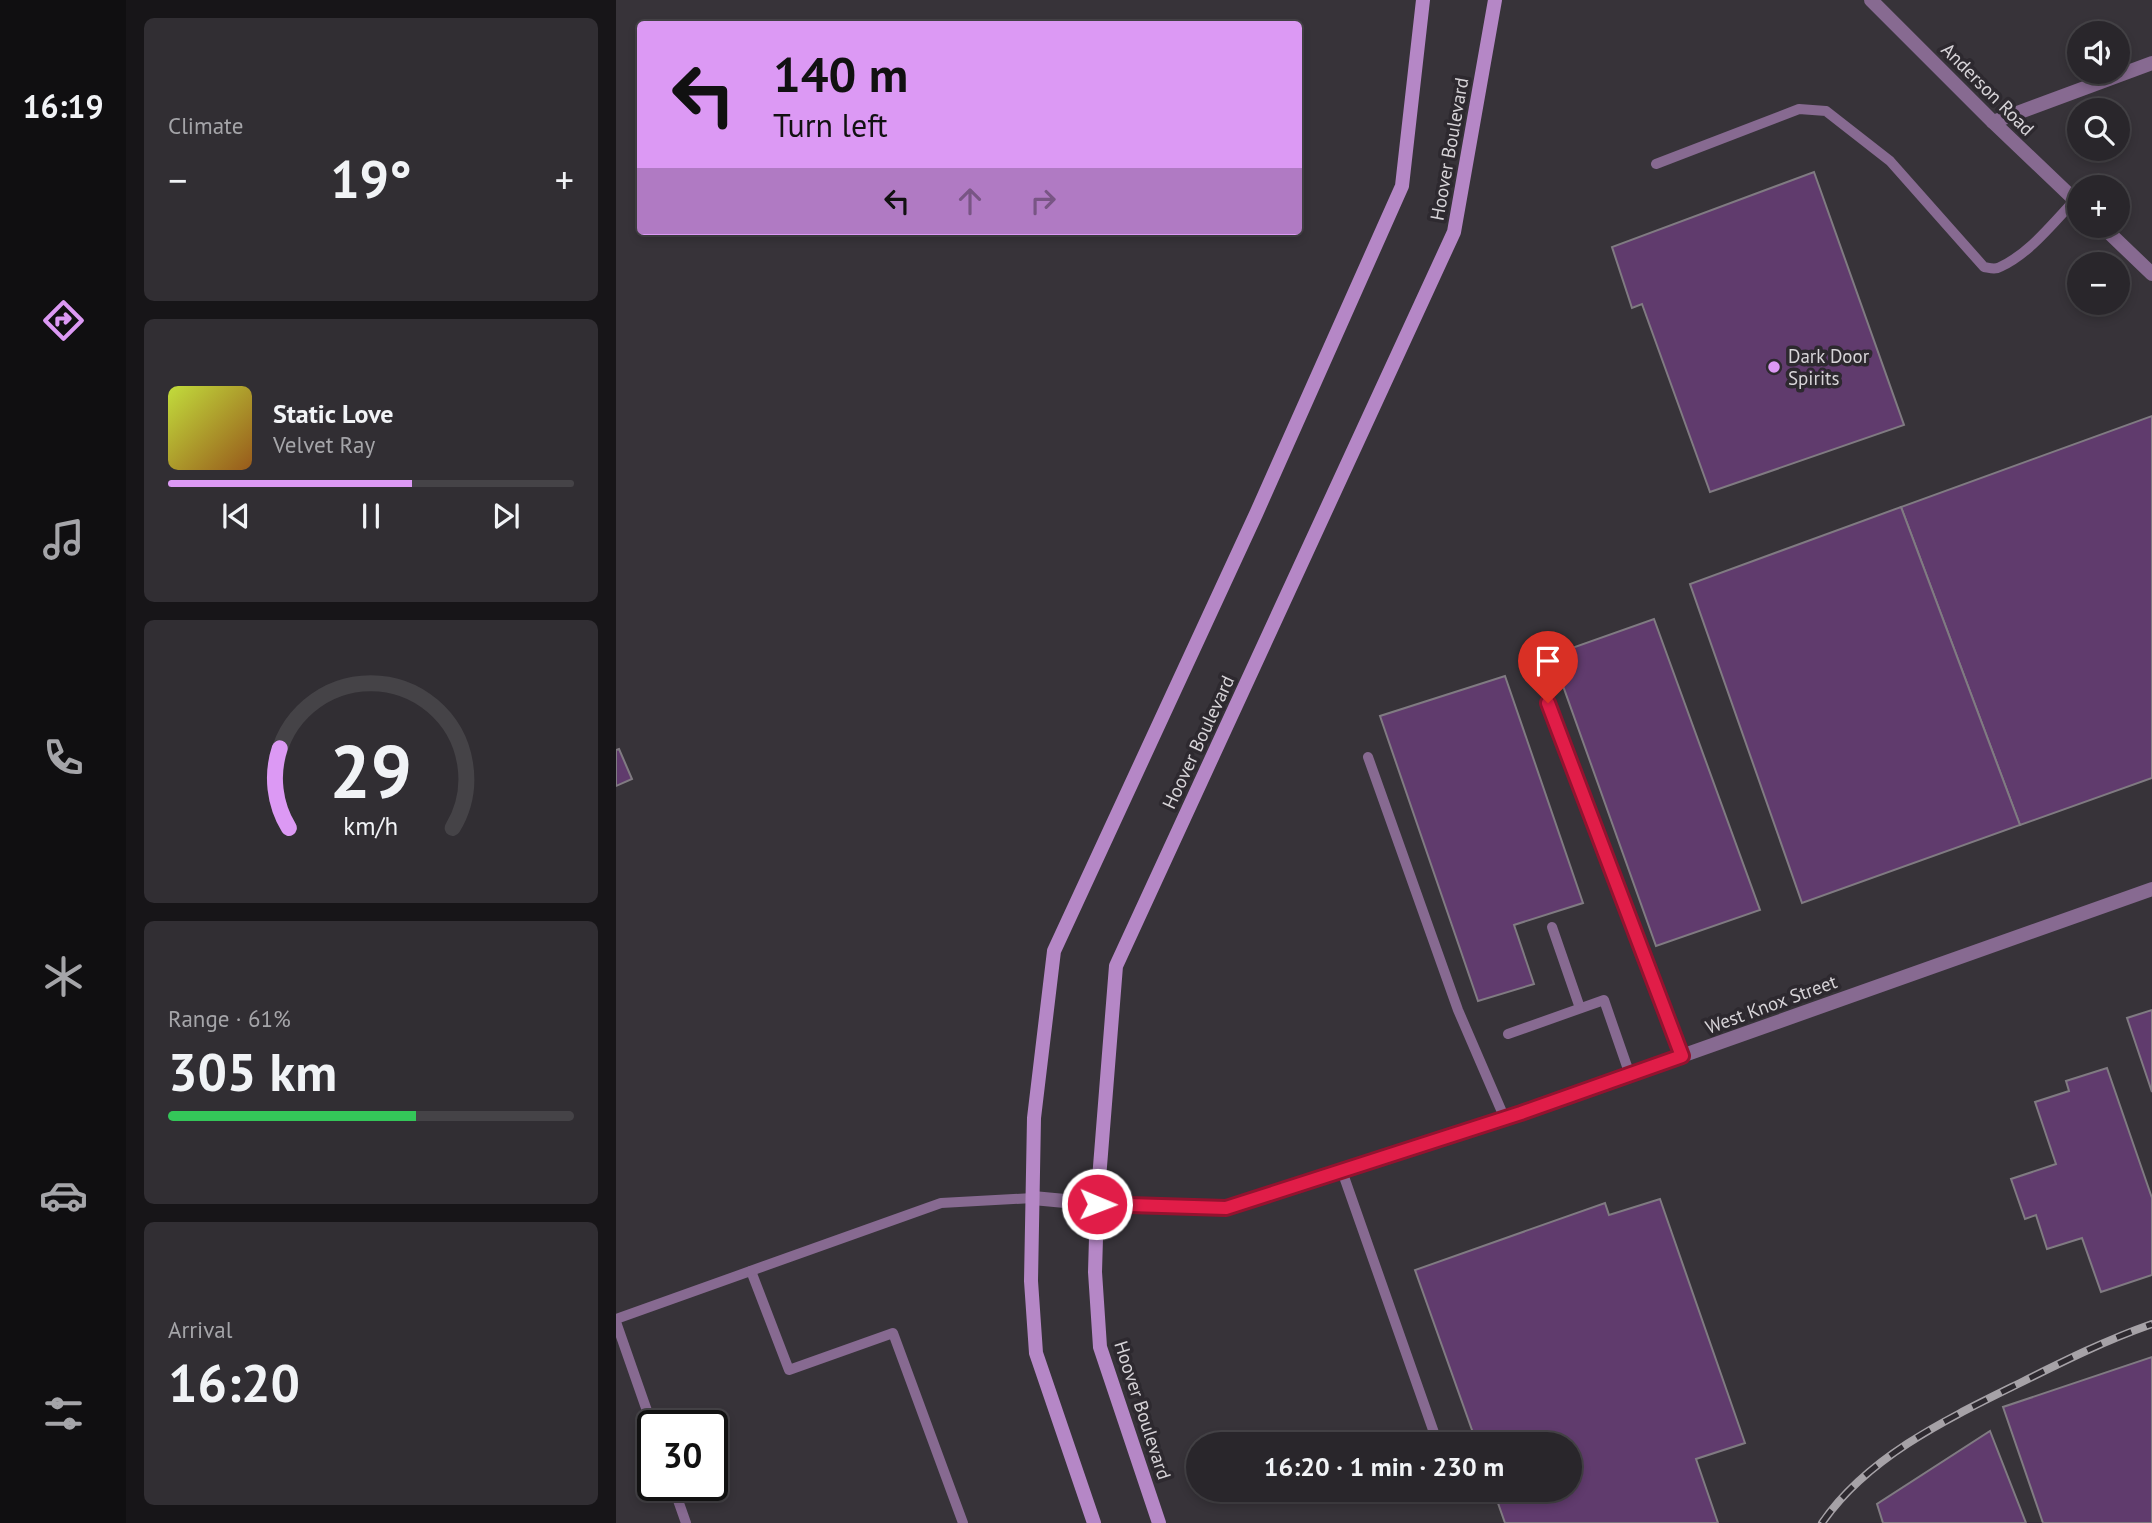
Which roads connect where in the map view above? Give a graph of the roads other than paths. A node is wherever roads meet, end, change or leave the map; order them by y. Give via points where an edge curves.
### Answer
1 (1423, 0) edge
2 (1495, 0) edge
3 (1871, 0) edge
4 (2152, 63) edge
5 (1993, 122) junction
6 (1657, 164) dead end
7 (2067, 192) edge
8 (2067, 211) edge
9 (2114, 238) edge
10 (2152, 274) edge
11 (1548, 703) dead end
12 (1368, 757) dead end
13 (2152, 889) edge
14 (1552, 927) dead end
15 (1580, 1008) junction
16 (1508, 1034) dead end
17 (1682, 1056) junction
18 (1630, 1075) junction
19 (1505, 1119) junction
20 (1342, 1171) junction
21 (1033, 1198) junction
22 (1097, 1204) junction
23 (751, 1271) junction
24 (616, 1321) edge
25 (647, 1410) edge
26 (1434, 1432) edge
27 (678, 1501) edge
28 (686, 1523) edge
29 (963, 1523) edge
30 (1094, 1523) edge
31 (1159, 1523) edge

1 - 21 main road, Hoover Boulevard via 1402,186 1054,951 1034,1118
2 - 22 main road, Hoover Boulevard via 1454,232 1116,966
3 - 5 street, Anderson Road
4 - 5 street
5 - 7 street, Anderson Road
6 - 8 lane via 1799,109 1826,111 1890,161 1984,267 1998,268 2027,249
9 - 10 street
11 - 17 lane
12 - 19 lane via 1458,1010
13 - 17 street, West Knox Street
14 - 15 lane
15 - 16 lane
15 - 18 lane via 1604,1000
17 - 18 street, West Knox Street
18 - 19 street, West Knox Street
19 - 20 street, West Knox Street
20 - 22 street, West Knox Street via 1226,1208
20 - 26 lane
21 - 22 street, West Knox Street
21 - 23 lane via 941,1203
21 - 30 main road, Hoover Boulevard via 1031,1282 1036,1353
22 - 31 main road, Hoover Boulevard via 1100,1347
23 - 24 lane
23 - 29 lane via 789,1370 893,1333
24 - 25 lane
27 - 28 lane

